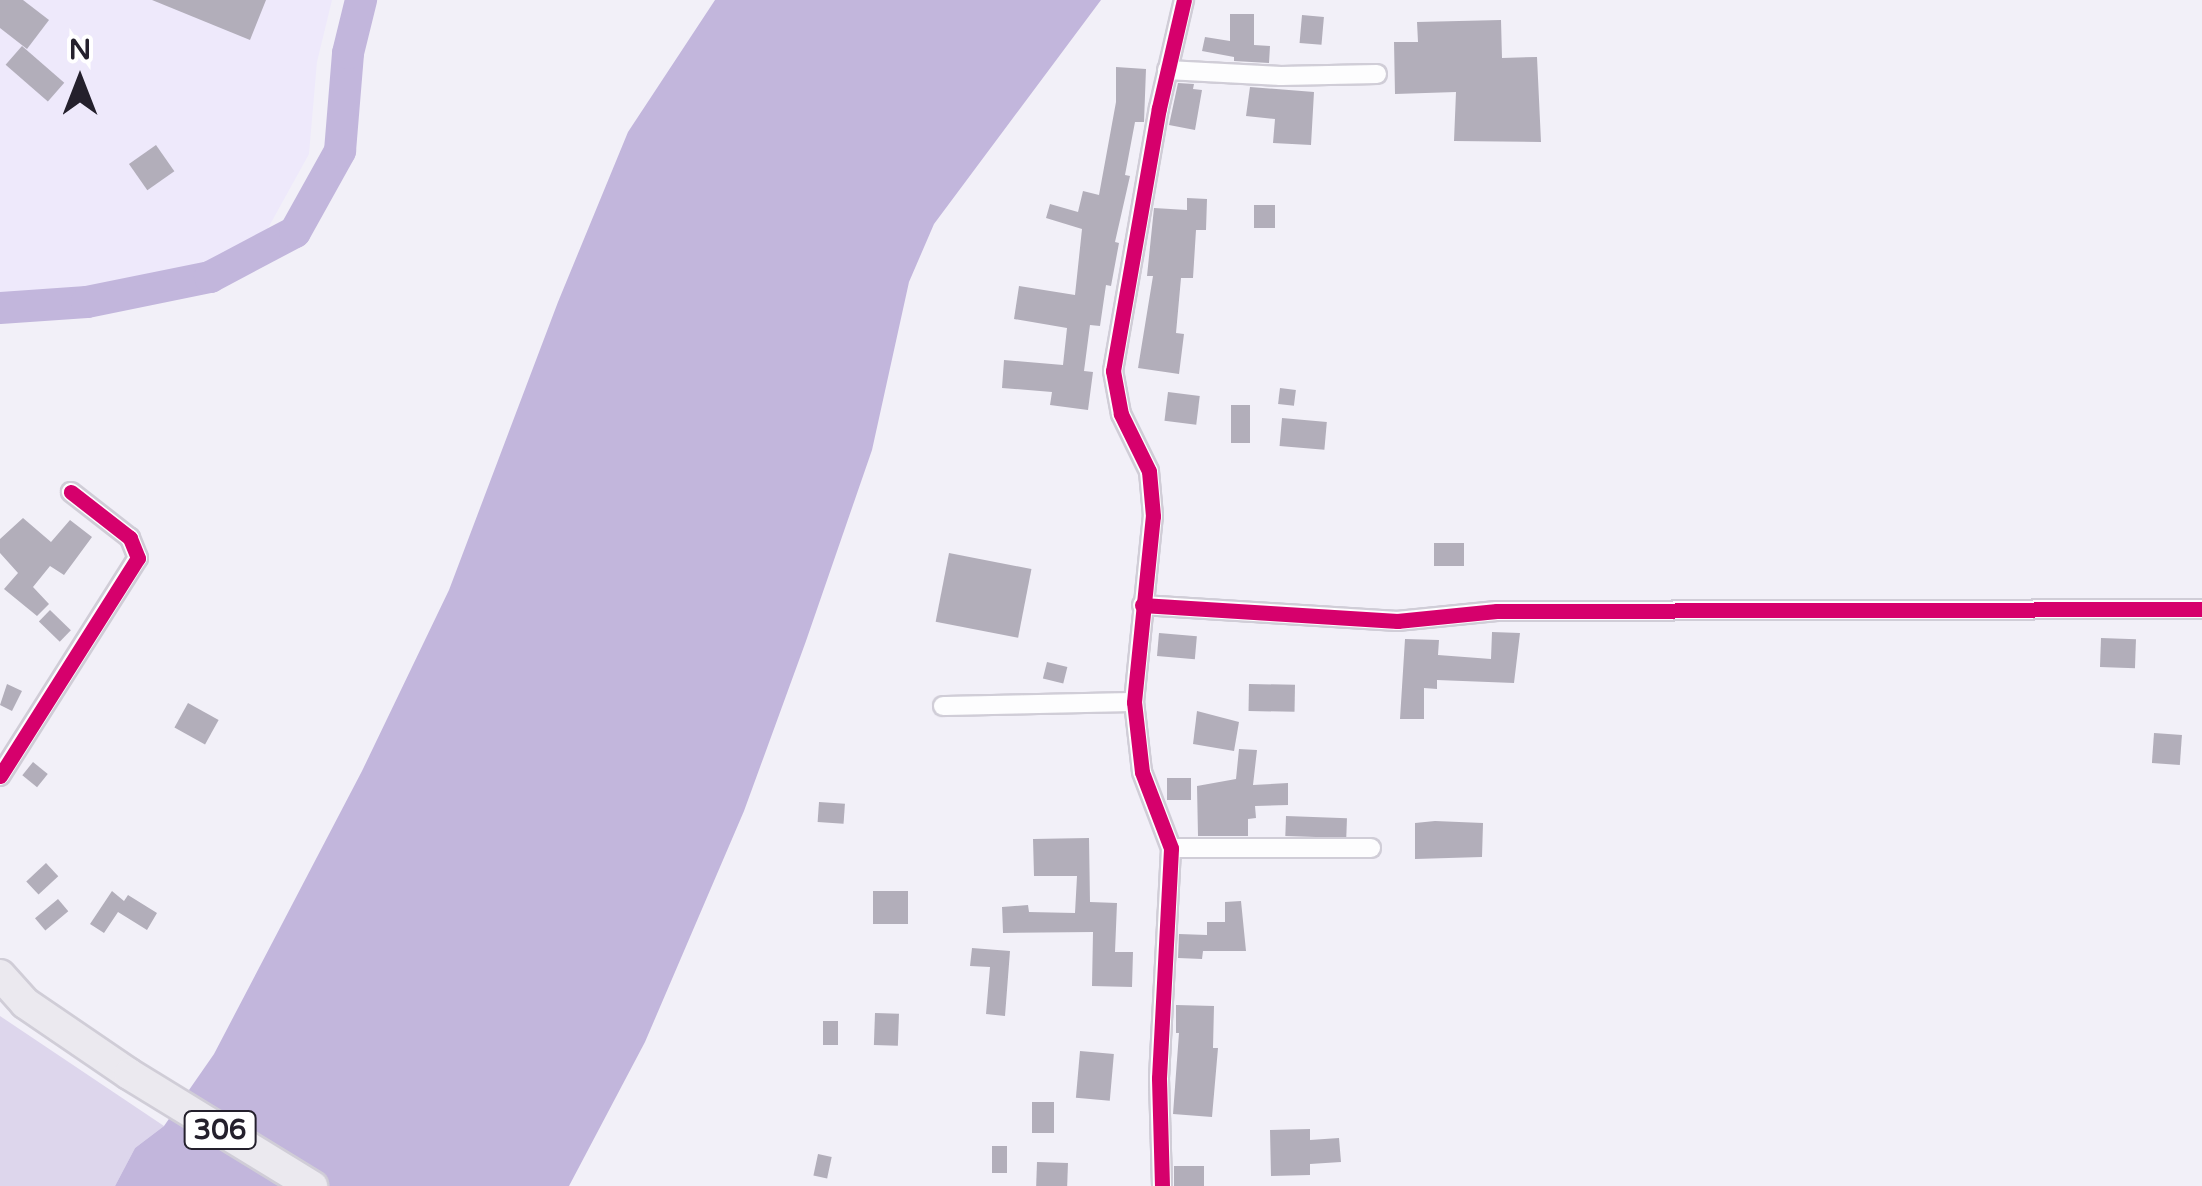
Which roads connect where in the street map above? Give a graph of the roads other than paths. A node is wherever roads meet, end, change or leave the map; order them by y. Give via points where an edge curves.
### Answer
1 (1184, 0) edge
2 (1167, 70) junction
3 (1377, 74) dead end
4 (71, 492) dead end
5 (1142, 605) junction
6 (2202, 610) edge
7 (1134, 702) junction
8 (943, 706) dead end
9 (0, 776) edge
10 (1171, 848) junction
11 (1371, 848) dead end
12 (0, 975) edge
13 (312, 1186) edge
14 (1162, 1186) edge

1 - 2 street
2 - 3 street
2 - 5 street via 1113,371 1122,414 1150,471 1153,516
4 - 9 street via 130,538 138,558
5 - 6 street via 1397,621 1496,611
5 - 7 street
7 - 8 street
7 - 10 street via 1142,772
10 - 11 street
10 - 14 street via 1159,1078
12 - 13 main road, 306 via 25,1003 129,1074

